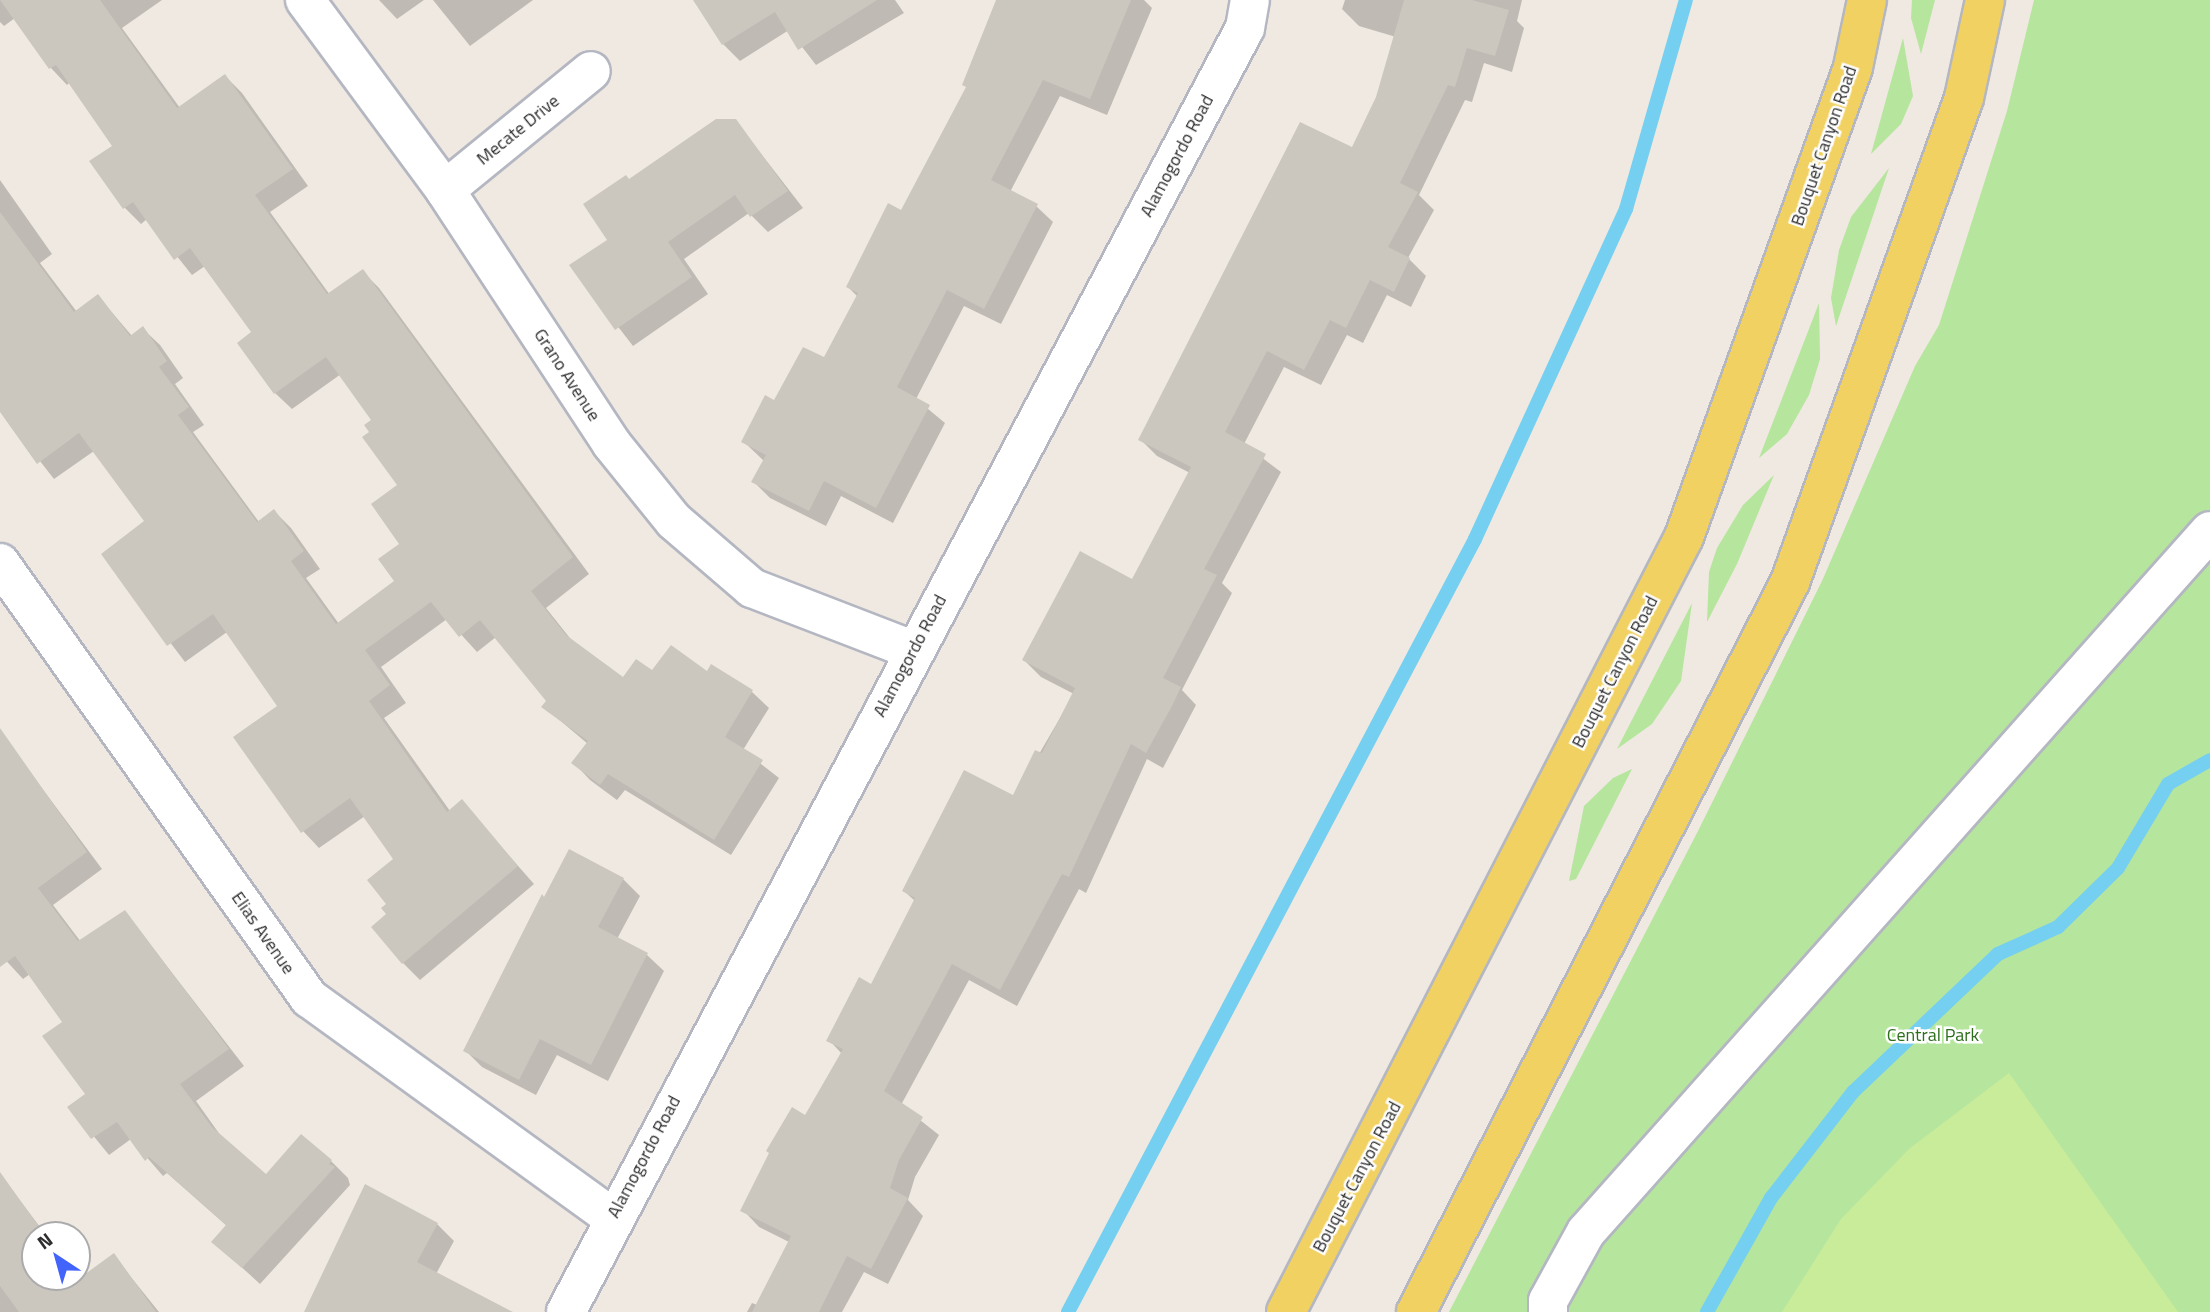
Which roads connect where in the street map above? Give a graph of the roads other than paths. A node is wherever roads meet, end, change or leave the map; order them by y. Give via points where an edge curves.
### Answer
1 (305, 0) edge
2 (1250, 0) edge
3 (1867, 0) edge
4 (1985, 0) edge
5 (591, 71) dead end
6 (445, 190) junction
7 (2210, 531) edge
8 (0, 563) edge
9 (913, 650) junction
10 (612, 1217) junction
11 (566, 1312) edge
12 (1286, 1312) edge
13 (1416, 1312) edge
14 (1548, 1312) edge

1 - 6 street, Grano Avenue
2 - 9 street, Alamogordo Road via 1245,28
3 - 12 main road, Bouquet Canyon Road via 1853,67 1684,537
4 - 13 main road via 1964,98 1790,582
5 - 6 street, Mecate Drive
6 - 9 street, Grano Avenue via 611,443 674,521 752,589
7 - 14 street via 1586,1232 1548,1301
8 - 10 street, Elias Avenue via 309,998
9 - 10 street, Alamogordo Road
10 - 11 street, Alamogordo Road

